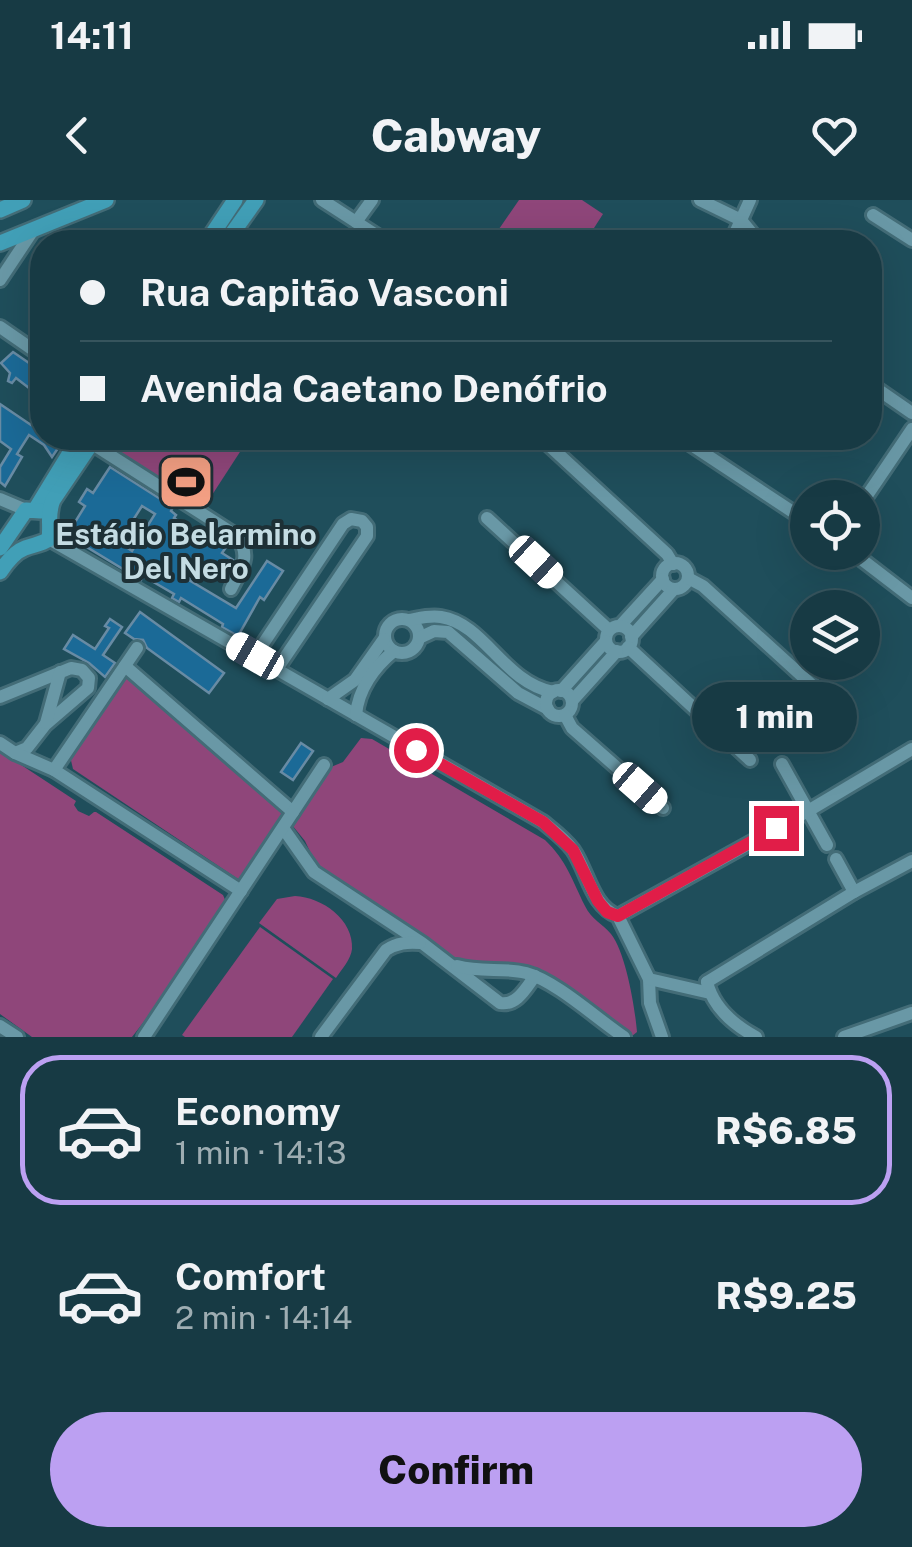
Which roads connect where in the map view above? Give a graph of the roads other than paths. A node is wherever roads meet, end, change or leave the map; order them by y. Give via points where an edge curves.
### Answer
1 (23, 200) edge
2 (106, 200) edge
3 (235, 200) edge
4 (256, 200) edge
5 (322, 200) edge
6 (372, 200) edge
7 (700, 200) edge
8 (750, 200) edge
9 (0, 210) edge
10 (873, 215) dead end
11 (741, 220) junction
12 (356, 222) junction
13 (34, 229) edge
14 (215, 230) edge
15 (235, 230) edge
16 (368, 230) edge
17 (736, 230) edge
18 (749, 230) edge
19 (30, 231) edge
20 (30, 235) edge
21 (912, 240) edge
22 (0, 243) edge
23 (0, 280) edge
24 (0, 327) edge
25 (30, 348) edge
26 (882, 392) edge
27 (912, 413) edge
28 (912, 428) edge
29 (80, 450) edge
30 (105, 450) edge
31 (554, 450) edge
32 (698, 450) edge
33 (877, 480) edge
34 (0, 498) edge
35 (790, 510) edge
36 (36, 512) junction
37 (487, 518) dead end
38 (14, 527) junction
39 (50, 539) junction
40 (0, 548) edge
41 (25, 548) junction
42 (673, 564) junction
43 (875, 570) edge
44 (0, 572) edge
45 (663, 578) junction
46 (688, 578) junction
47 (231, 589) dead end
48 (674, 589) junction
49 (912, 598) edge
50 (409, 620) junction
51 (612, 632) junction
52 (419, 638) junction
53 (384, 639) junction
54 (625, 645) junction
55 (137, 648) dead end
56 (394, 652) junction
57 (255, 656) junction
58 (376, 660) junction
59 (125, 666) junction
60 (276, 670) junction
61 (60, 672) junction
62 (359, 684) junction
63 (557, 692) junction
64 (0, 697) edge
65 (328, 699) junction
66 (836, 706) dead end
67 (568, 708) junction
68 (548, 709) junction
69 (356, 716) junction
70 (45, 726) junction
71 (0, 742) edge
72 (912, 749) edge
73 (15, 752) junction
74 (750, 760) dead end
75 (782, 764) dead end
76 (324, 765) dead end
77 (54, 770) junction
78 (663, 808) dead end
79 (808, 811) junction
80 (293, 812) junction
81 (282, 828) junction
82 (827, 845) dead end
83 (836, 859) dead end
84 (912, 861) edge
85 (241, 891) junction
86 (854, 892) junction
87 (618, 916) junction
88 (422, 943) junction
89 (448, 963) junction
90 (535, 976) junction
91 (648, 977) junction
92 (708, 988) junction
93 (912, 1013) edge
94 (0, 1026) edge
95 (17, 1037) edge
96 (144, 1037) edge
97 (321, 1037) edge
98 (624, 1037) edge
99 (662, 1037) edge
100 (756, 1037) edge
101 (844, 1037) edge

1 - 9 main road
2 - 13 main road
3 - 14 main road
4 - 15 main road
5 - 12 street
6 - 12 street
7 - 11 street
8 - 11 street
10 - 21 street
11 - 17 street
11 - 18 street
12 - 16 street
19 - 22 main road
20 - 23 street
24 - 25 street
26 - 27 street
28 - 33 street
29 - 36 main road
30 - 47 street via 237,536 246,558
31 - 42 street
32 - 35 street
34 - 36 street
36 - 38 main road
36 - 39 main road via 51,526
37 - 51 street
38 - 40 main road
38 - 41 main road
39 - 41 main road
39 - 57 street
41 - 44 main road
42 - 45 street
42 - 46 street via 684,567
43 - 49 street
45 - 48 street
45 - 51 street
46 - 48 street
46 - 66 street
48 - 54 street
50 - 52 street
50 - 53 street via 393,620
50 - 63 street via 437,616 459,623 519,679
51 - 54 street via 610,648
51 - 54 street via 628,630
51 - 63 street
52 - 56 street via 410,651
52 - 68 street via 448,632 518,693
53 - 56 street
53 - 58 street
54 - 67 street
54 - 74 street
55 - 59 street
56 - 58 street
57 - 60 street
57 - 60 street via 342,524 362,521 368,536
58 - 62 street
59 - 77 street
59 - 80 street
60 - 65 street
61 - 64 street
61 - 70 street
61 - 70 street via 82,670 90,684
62 - 65 street
62 - 69 street
63 - 67 street via 568,694
63 - 68 street via 546,702
65 - 69 street
67 - 68 street via 557,716
67 - 78 street via 572,728
69 - 87 street via 543,822 573,850 598,901
70 - 73 street
71 - 73 street
72 - 79 street
73 - 77 street
75 - 79 street
76 - 80 street
77 - 85 street
79 - 82 street
79 - 87 street
80 - 81 street
81 - 85 street
81 - 88 street via 314,872
83 - 86 street
84 - 86 street
85 - 96 street
86 - 92 street
87 - 91 street
88 - 89 street
88 - 97 street via 386,950
89 - 90 street
89 - 90 street via 500,1003 514,1002
90 - 98 street
91 - 92 street
91 - 99 street
92 - 100 street via 735,1026
93 - 101 street
94 - 95 street

